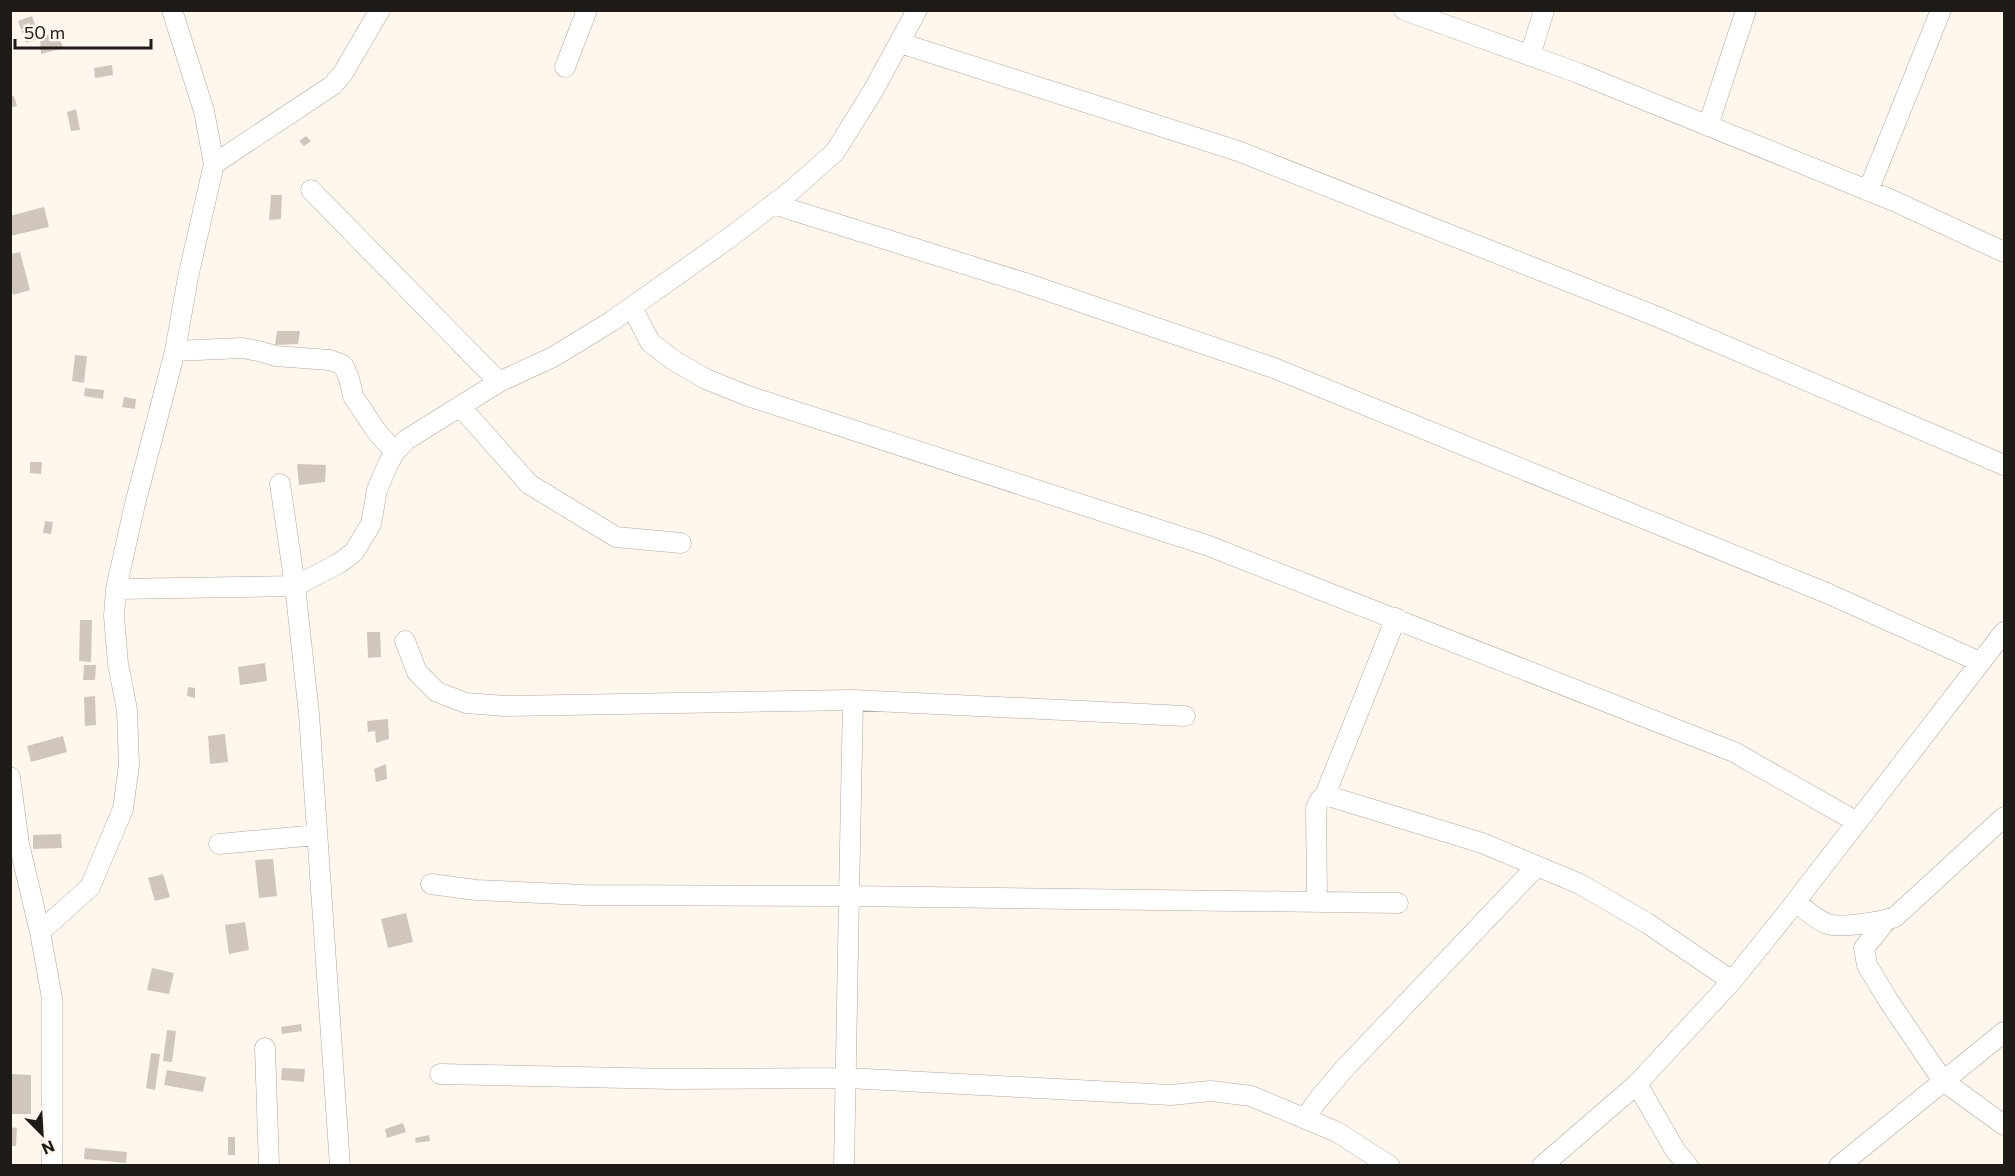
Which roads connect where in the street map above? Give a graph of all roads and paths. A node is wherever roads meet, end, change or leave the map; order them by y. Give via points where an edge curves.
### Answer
1 (172, 10) edge
2 (380, 10) edge
3 (587, 10) edge
4 (917, 10) edge
5 (1404, 10) edge
6 (1544, 10) edge
7 (1746, 10) edge
8 (1941, 10) edge
9 (900, 43) junction
10 (1530, 56) junction
11 (565, 67) dead end
12 (1708, 126) junction
13 (214, 165) junction
14 (311, 190) dead end
15 (1868, 191) junction
16 (773, 204) junction
17 (2004, 252) edge
18 (632, 307) junction
19 (175, 351) junction
20 (499, 382) junction
21 (460, 406) junction
22 (395, 452) junction
23 (2004, 465) edge
24 (280, 484) dead end
25 (681, 543) dead end
26 (295, 586) junction
27 (116, 589) junction
28 (1396, 618) junction
29 (2004, 632) edge
30 (405, 641) dead end
31 (1980, 662) junction
32 (853, 700) junction
33 (1185, 716) dead end
34 (10, 777) edge
35 (1325, 795) junction
36 (2004, 818) edge
37 (1857, 822) junction
38 (317, 835) junction
39 (219, 843) dead end
40 (1537, 866) junction
41 (431, 884) dead end
42 (849, 896) junction
43 (1317, 901) junction
44 (1796, 902) junction
45 (1398, 903) dead end
46 (1887, 921) junction
47 (40, 932) junction
48 (1732, 981) junction
49 (2004, 1032) edge
50 (265, 1048) dead end
51 (440, 1074) dead end
52 (847, 1078) junction
53 (1943, 1081) junction
54 (1637, 1084) junction
55 (1305, 1119) junction
56 (2004, 1125) edge
57 (52, 1166) edge
58 (269, 1166) edge
59 (340, 1166) edge
60 (844, 1166) edge
61 (1390, 1166) edge
62 (1542, 1166) edge
63 (1688, 1166) edge
64 (1839, 1166) edge

1 - 13 street via 204,111
2 - 13 street via 333,85
3 - 11 street
4 - 9 street
5 - 10 street
6 - 10 street
7 - 12 street
8 - 15 street
9 - 16 street via 835,153
9 - 23 street via 1238,151 1658,317
10 - 12 street
12 - 15 street
13 - 19 street
14 - 20 street
15 - 17 street
16 - 18 street
16 - 31 street via 1028,284 1274,368 1829,594
18 - 20 street via 577,343
18 - 28 street via 650,342 706,379 1209,546
19 - 22 street via 242,348 343,365 352,396
19 - 27 street
20 - 21 street
21 - 22 street via 406,440
21 - 25 street via 529,484 616,537
22 - 26 street via 377,490 371,524 354,552
24 - 26 street
26 - 27 street
26 - 38 street
27 - 47 street via 114,616 127,710 129,765 123,809 90,887
28 - 35 street
28 - 37 street via 1734,752
29 - 31 street
30 - 32 street via 417,672 437,692 466,703 504,706
31 - 37 street
32 - 33 street
32 - 42 street
34 - 47 street via 19,844
35 - 40 street via 1482,843
35 - 43 street via 1316,808
36 - 46 street
37 - 44 street
38 - 39 street
38 - 59 street
40 - 48 street via 1580,884 1647,923
40 - 55 street via 1344,1069
41 - 42 street via 584,895
42 - 43 street
42 - 52 street
43 - 45 street
44 - 46 street via 1827,924
44 - 48 street
46 - 53 street via 1864,948 1867,965
47 - 57 street via 52,998
48 - 54 street
49 - 53 street
50 - 58 street
51 - 52 street
52 - 55 street via 1171,1095 1211,1091 1251,1096
52 - 60 street
53 - 56 street
53 - 64 street
54 - 62 street
54 - 63 street
55 - 61 street via 1337,1132

